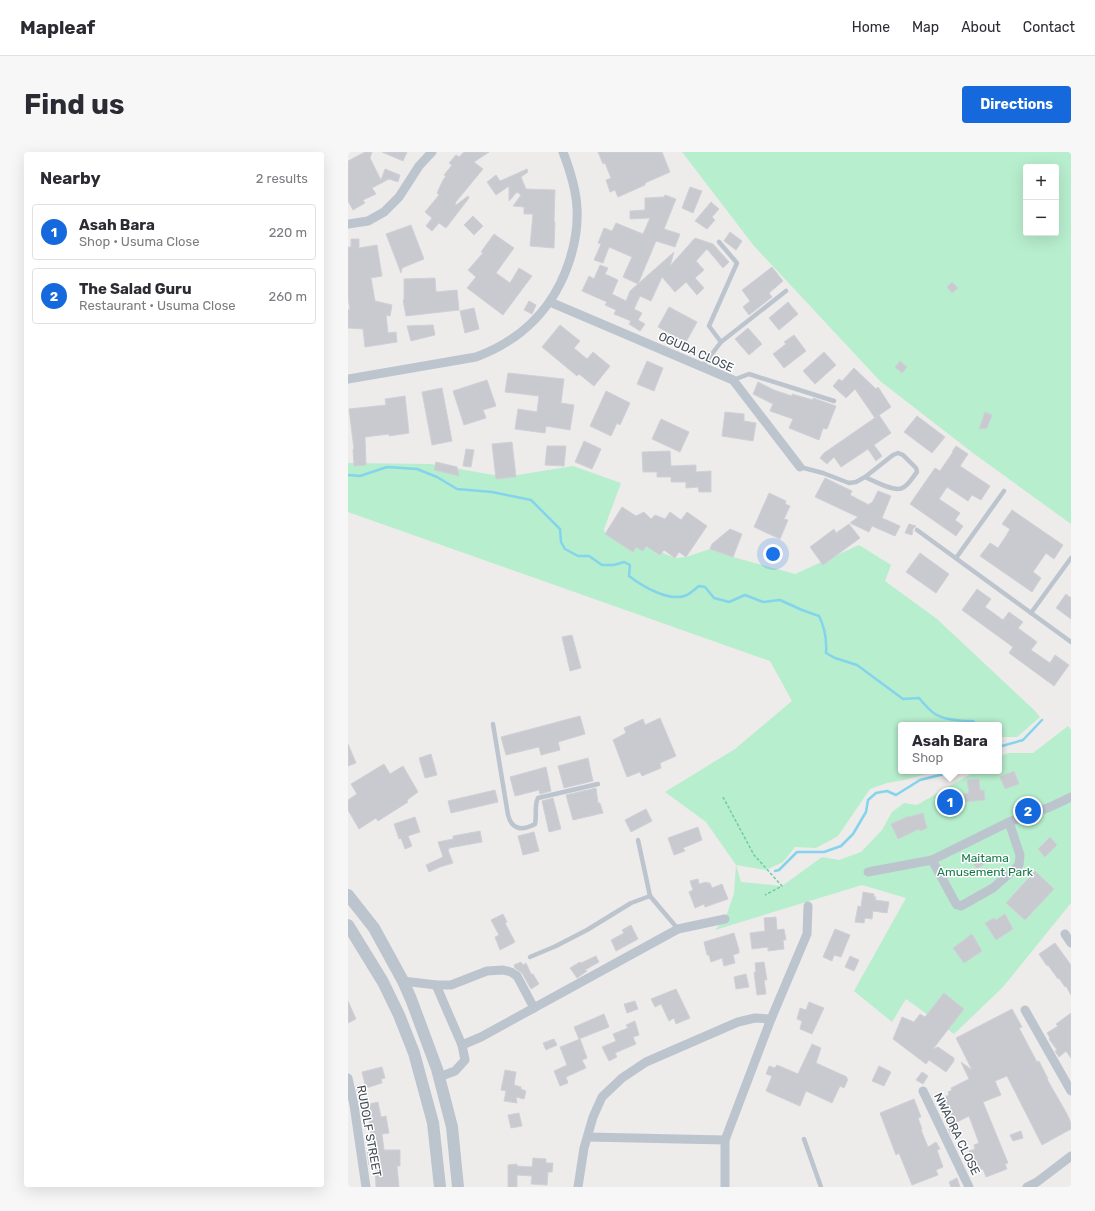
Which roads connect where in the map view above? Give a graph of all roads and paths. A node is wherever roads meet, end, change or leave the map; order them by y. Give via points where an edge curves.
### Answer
1 (432, 152) edge
2 (563, 152) edge
3 (348, 224) edge
4 (719, 242) dead end
5 (786, 291) dead end
6 (550, 302) junction
7 (720, 342) junction
8 (702, 367) junction
9 (348, 379) edge
10 (733, 380) junction
11 (834, 401) dead end
12 (800, 467) joint
13 (864, 477) junction
14 (1004, 491) dead end
15 (917, 530) dead end
16 (956, 558) junction
17 (1071, 558) edge
18 (1031, 613) junction
19 (1071, 642) edge
20 (493, 724) dead end
21 (598, 784) dead end
22 (723, 797) dead end
23 (1071, 797) edge
24 (1009, 822) junction
25 (638, 840) dead end
26 (932, 860) junction
27 (868, 872) dead end
28 (348, 895) edge
29 (765, 895) dead end
30 (650, 896) junction
31 (808, 906) dead end
32 (725, 919) dead end
33 (348, 925) edge
34 (678, 929) junction
35 (1065, 934) dead end
36 (1071, 943) edge
37 (530, 957) dead end
38 (403, 980) junction
39 (436, 985) junction
40 (534, 1008) junction
41 (1025, 1010) dead end
42 (771, 1019) junction
43 (462, 1045) junction
44 (439, 1077) junction
45 (348, 1078) edge
46 (923, 1091) dead end
47 (1071, 1091) edge
48 (588, 1137) junction
49 (804, 1139) dead end
50 (725, 1140) junction
51 (1071, 1156) edge
52 (366, 1187) edge
53 (440, 1187) edge
54 (458, 1187) edge
55 (578, 1187) edge
56 (725, 1187) edge
57 (821, 1187) edge
58 (969, 1187) edge
59 (1026, 1187) edge

1 - 3 street via 419,166 399,197 384,212 368,221
2 - 6 street via 572,177 577,208 575,240 567,269
4 - 7 lane via 737,262 709,326
5 - 7 lane
6 - 8 street, OGUDA CLOSE
6 - 9 street via 526,329 492,351 476,357
7 - 8 lane
8 - 10 street, OGUDA CLOSE
10 - 11 lane via 749,374
10 - 12 street, OGUDA CLOSE
12 - 13 lane via 849,483
13 - 13 lane via 898,453 903,455 917,472 900,490
14 - 16 lane
15 - 16 lane
16 - 18 lane
17 - 18 lane
18 - 19 lane
20 - 21 lane via 508,815 515,827 528,828 535,824 535,802 538,798
22 - 29 path via 754,855 782,886
23 - 24 street
24 - 26 street
24 - 26 street via 1020,855 1019,865 993,888 961,906 955,902
25 - 30 lane
26 - 27 street
28 - 38 street via 374,928
30 - 34 lane
30 - 37 lane via 631,903 587,930
31 - 42 street via 807,934
32 - 34 street
33 - 53 street via 383,982 414,1053 433,1123
34 - 40 street
35 - 36 street
38 - 39 street
38 - 44 street
39 - 40 street via 451,985 487,971 503,970 517,976
39 - 43 street
40 - 43 street
41 - 47 street
42 - 48 street via 755,1018 738,1022 646,1062 622,1078 602,1098 593,1117
42 - 50 street
43 - 44 street via 465,1060 455,1071
44 - 54 street via 452,1127
45 - 52 street, RUDOLF STREET
46 - 58 street, NWAORA CLOSE
48 - 50 street
48 - 55 street
49 - 57 lane
50 - 56 street
51 - 59 street via 1037,1182

